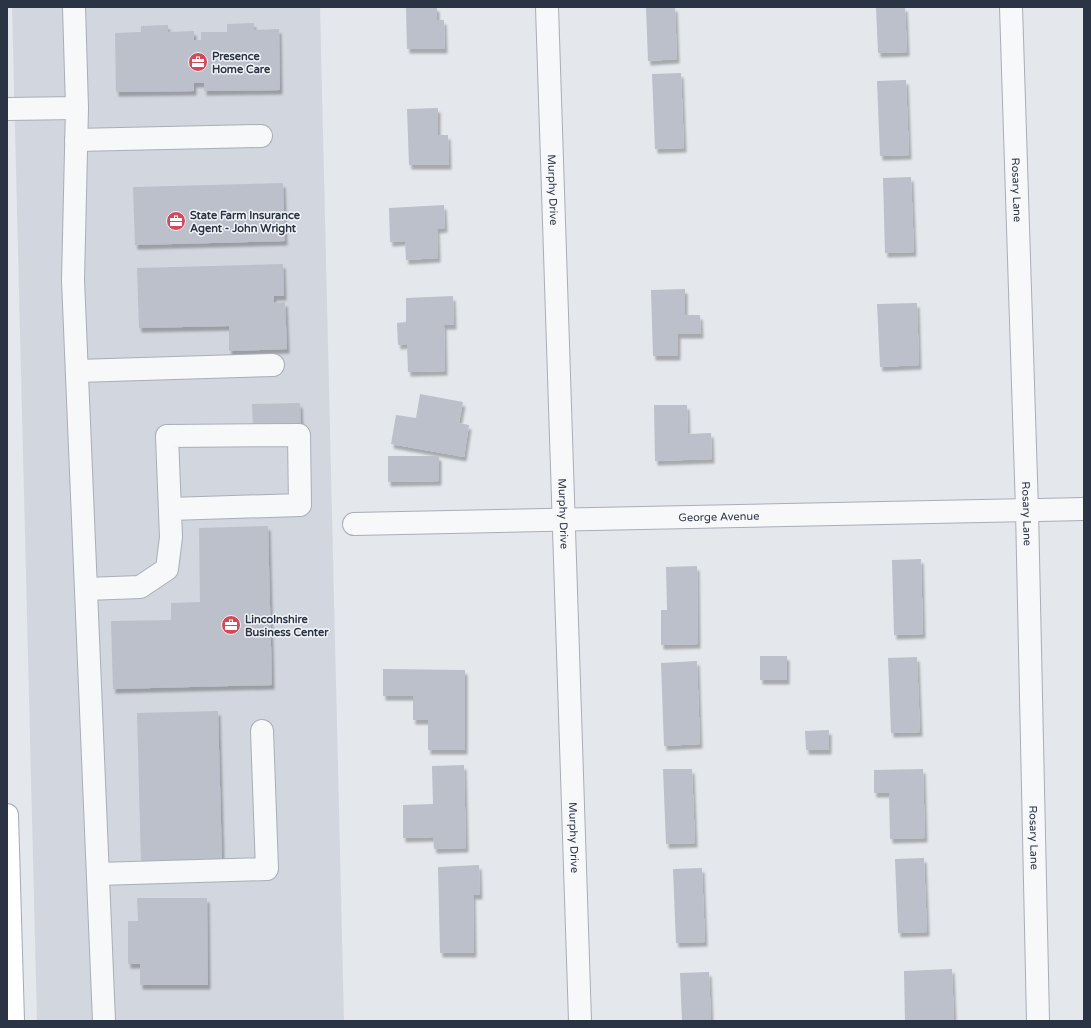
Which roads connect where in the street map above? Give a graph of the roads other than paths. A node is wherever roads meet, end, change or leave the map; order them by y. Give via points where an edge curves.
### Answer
1 (74, 7) edge
2 (547, 7) edge
3 (1011, 7) edge
4 (77, 108) junction
5 (7, 109) edge
6 (261, 136) dead end
7 (76, 140) junction
8 (273, 365) dead end
9 (77, 372) junction
10 (170, 509) junction
11 (1084, 509) edge
12 (1027, 510) junction
13 (563, 520) junction
14 (354, 524) dead end
15 (86, 588) junction
16 (262, 731) dead end
17 (7, 815) edge
18 (98, 874) junction
19 (9, 985) edge
20 (13, 1021) edge
21 (104, 1021) edge
22 (580, 1021) edge
23 (1038, 1021) edge

1 - 4 street
2 - 13 street, Murphy Drive
3 - 12 street, Rosary Lane
4 - 5 street
4 - 7 street
6 - 7 street
7 - 9 street via 73,280
8 - 9 street
9 - 15 street
10 - 10 street via 166,436 299,435 300,505
10 - 15 street via 171,537 167,569 140,587
11 - 12 street, George Avenue
12 - 13 street, George Avenue
12 - 23 street, Rosary Lane
13 - 14 street, George Avenue
13 - 22 street, Murphy Drive
15 - 18 street
16 - 18 street via 267,869
17 - 19 main road
18 - 21 street
19 - 20 main road

